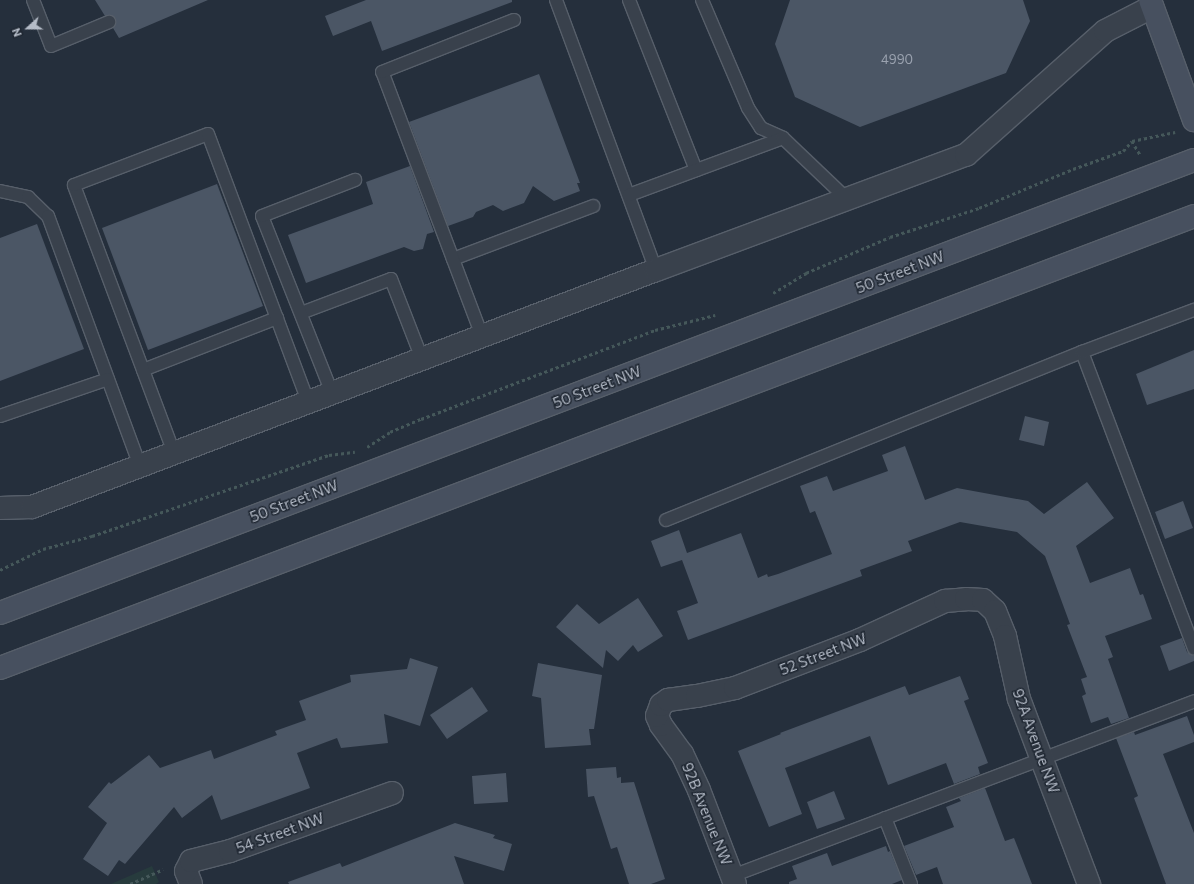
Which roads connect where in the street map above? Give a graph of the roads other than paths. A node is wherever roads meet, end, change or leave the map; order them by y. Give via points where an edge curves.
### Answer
1 (33, 0) edge
2 (629, 0) edge
3 (702, 0) edge
4 (561, 1) edge
5 (1151, 4) edge
6 (514, 20) dead end
7 (109, 22) dead end
8 (1164, 37) junction
9 (1194, 73) edge
10 (1186, 125) edge
11 (783, 138) junction
12 (1194, 160) edge
13 (696, 170) junction
14 (355, 180) dead end
15 (0, 191) edge
16 (629, 195) junction
17 (847, 199) junction
18 (593, 206) dead end
19 (1194, 216) edge
20 (453, 259) junction
21 (656, 270) junction
22 (1194, 310) edge
23 (301, 313) junction
24 (277, 318) junction
25 (482, 336) junction
26 (1082, 352) junction
27 (422, 359) junction
28 (143, 370) junction
29 (108, 379) junction
30 (332, 393) junction
31 (308, 402) junction
32 (0, 416) edge
33 (174, 453) junction
34 (140, 466) junction
35 (0, 508) edge
36 (666, 520) dead end
37 (983, 600) joint
38 (0, 613) edge
39 (1194, 649) edge
40 (0, 668) edge
41 (1194, 701) edge
42 (661, 705) joint
43 (1042, 759) junction
44 (392, 793) dead end
45 (885, 818) junction
46 (189, 878) edge
47 (734, 880) edge
48 (911, 884) edge
49 (1089, 884) edge

1 - 7 lane via 51,46
2 - 13 lane
3 - 11 lane via 748,108 762,128
4 - 16 lane
5 - 8 main road
5 - 17 street via 1105,31 966,155
6 - 20 lane via 382,72
8 - 9 main road
8 - 10 main road
11 - 13 lane
11 - 17 lane
12 - 38 main road, 50 Street NW
13 - 16 lane
14 - 23 lane via 262,216
15 - 29 lane via 28,197 48,216
16 - 21 lane
17 - 21 street
18 - 20 lane
19 - 40 main road
20 - 25 lane
21 - 25 street
22 - 26 lane
23 - 27 lane via 391,279
23 - 30 lane
24 - 28 lane
24 - 28 lane via 208,134 74,186
24 - 31 lane
25 - 27 street
26 - 36 lane
26 - 39 lane
27 - 30 street
28 - 33 lane
29 - 32 lane
29 - 34 lane
30 - 31 street
31 - 33 street
33 - 34 street
34 - 35 street via 32,507
37 - 42 street, 52 Street NW via 945,601 860,640 734,688 668,700
37 - 43 street, 92A Avenue NW via 995,611 1005,636 1019,699
41 - 43 lane
42 - 47 street, 92B Avenue NW via 657,716 682,754 699,790
43 - 45 lane
43 - 49 street, 92A Avenue NW
44 - 46 street, 54 Street NW via 230,851 191,861
45 - 47 lane
45 - 48 lane

